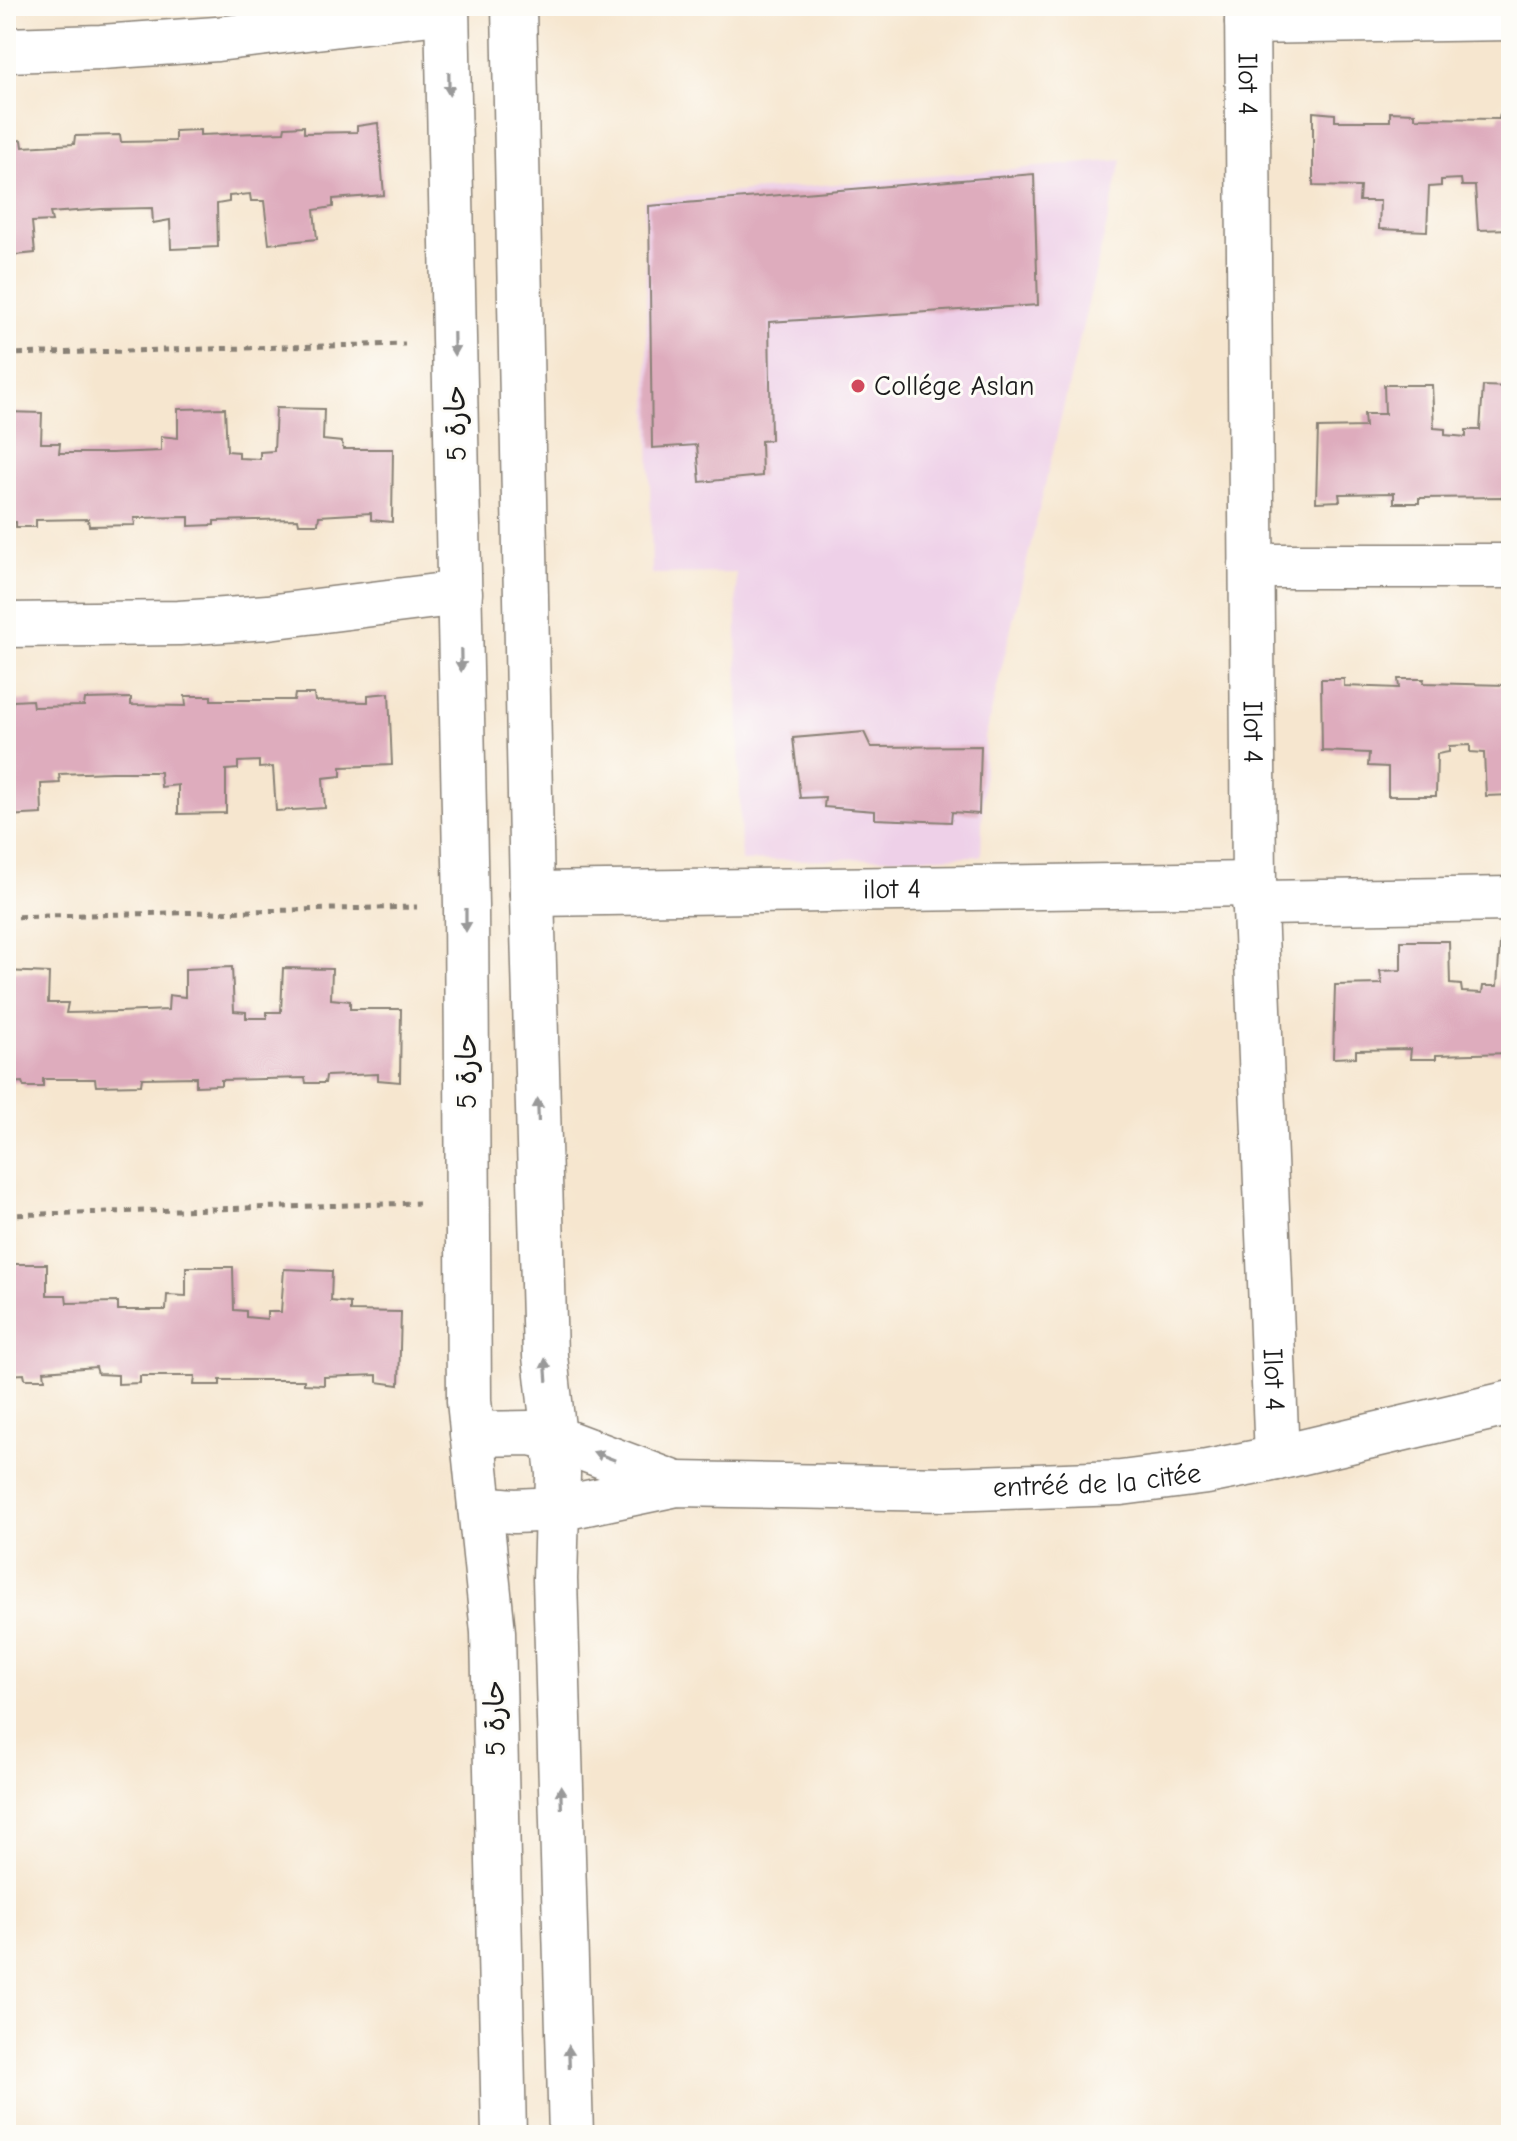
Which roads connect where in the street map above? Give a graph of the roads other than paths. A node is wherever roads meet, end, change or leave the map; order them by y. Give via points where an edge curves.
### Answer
1 (514, 6) edge
2 (447, 9) edge
3 (1247, 14) edge
4 (1511, 18) edge
5 (6, 50) edge
6 (1251, 566) junction
7 (1511, 566) edge
8 (460, 593) junction
9 (6, 625) edge
10 (1254, 893) junction
11 (532, 894) junction
12 (1511, 899) edge
13 (1511, 1403) edge
14 (472, 1434) junction
15 (555, 1438) junction
16 (1277, 1458) junction
17 (677, 1484) junction
18 (480, 1508) junction
19 (558, 1509) junction
20 (504, 2135) edge
21 (571, 2135) edge

1 - 11 street
2 - 5 street via 217,39
2 -> 8 street, حارة 5
3 - 4 street
3 - 6 street, Ilot 4
6 - 7 street
6 - 10 street, Ilot 4
8 - 9 street via 268,617
8 -> 14 street, حارة 5
10 - 11 street, ilot 4
10 - 12 street, ilot 4
10 - 16 street, Ilot 4
15 -> 11 street via 545,1356
13 - 16 street, entréé de la citée
14 - 15 street, entréé de la citée
14 - 18 street, حارة 5
17 -> 15 street, entréé de la citée
15 - 19 street
16 - 17 street, entréé de la citée via 1121,1483 1034,1488
17 - 19 street, entréé de la citée
18 - 19 street, entréé de la citée
18 - 20 street, حارة 5 via 493,1632
21 -> 19 street via 555,1579

